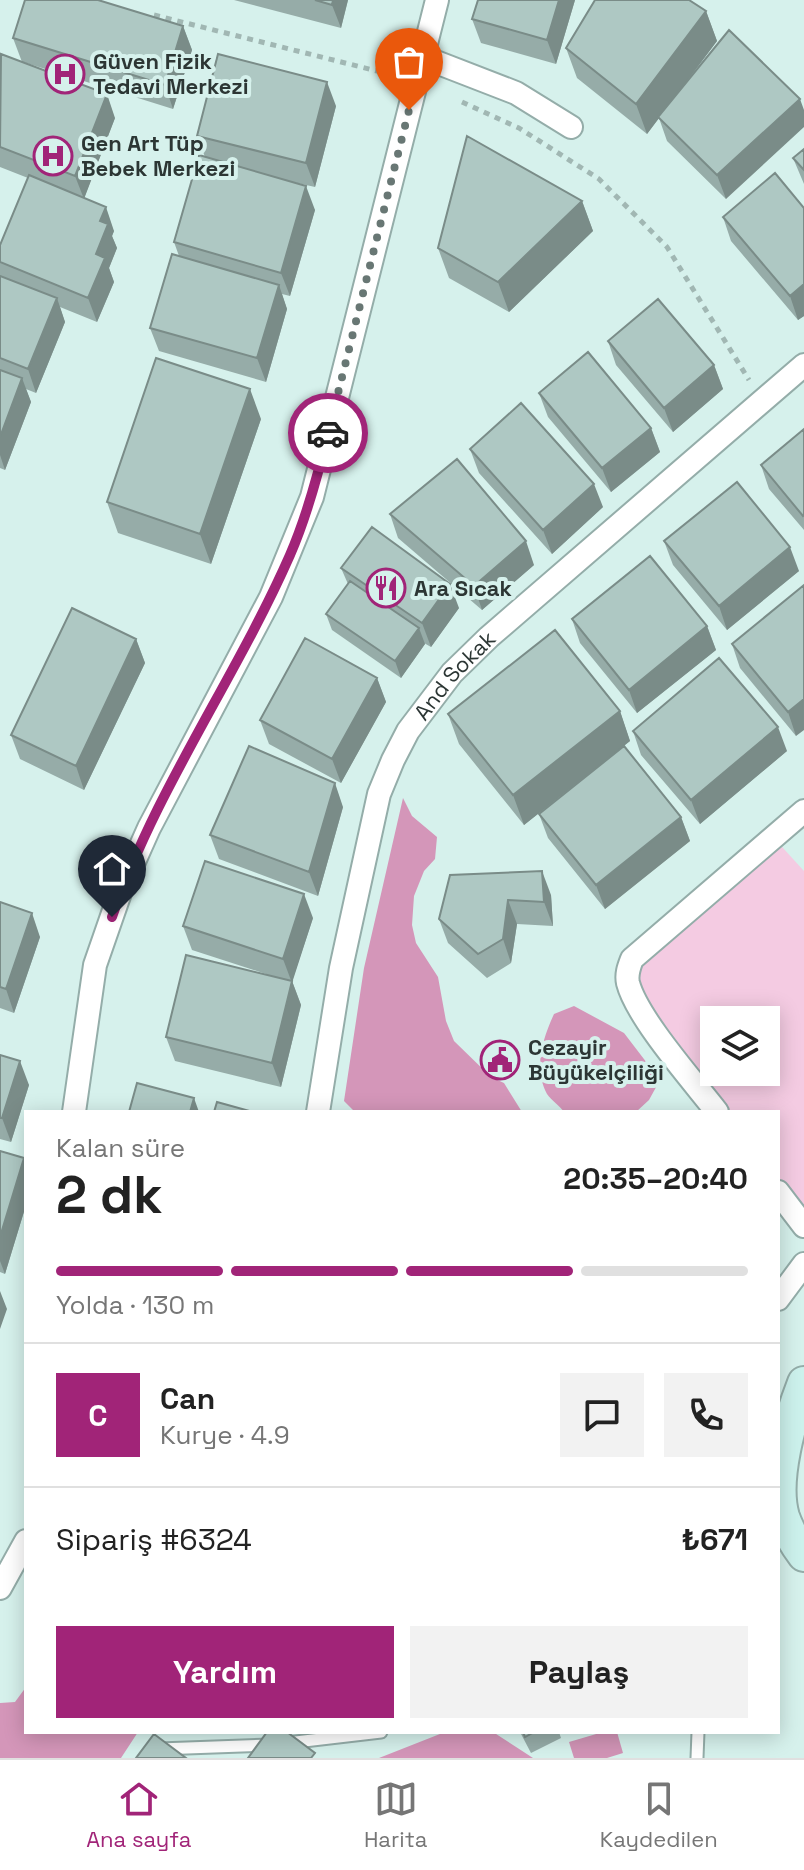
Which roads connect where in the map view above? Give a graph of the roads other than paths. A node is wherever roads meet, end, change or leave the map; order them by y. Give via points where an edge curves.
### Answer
1 (437, 0) edge
2 (423, 57) junction
3 (571, 127) dead end
4 (804, 365) edge
5 (804, 811) edge
6 (74, 1110) edge
7 (320, 1110) edge
8 (715, 1110) edge
9 (780, 1195) edge
10 (804, 1226) edge
11 (804, 1264) edge
12 (780, 1296) edge
13 (804, 1383) edge
14 (780, 1516) edge
15 (24, 1545) edge
16 (804, 1555) edge
17 (0, 1588) edge
18 (363, 1734) edge
19 (698, 1734) edge
20 (151, 1750) edge
21 (697, 1758) edge

1 - 2 street
2 - 3 street via 516,93
2 - 6 street via 312,497 271,597 120,893 95,965
4 - 7 street, And Sokak via 489,637 452,673 408,731 379,794 341,968
5 - 8 street via 632,959 627,972 639,1009
9 - 10 street
11 - 12 street
13 - 14 main road via 786,1448
14 - 16 main road
15 - 17 street
18 - 20 lane
19 - 21 lane

